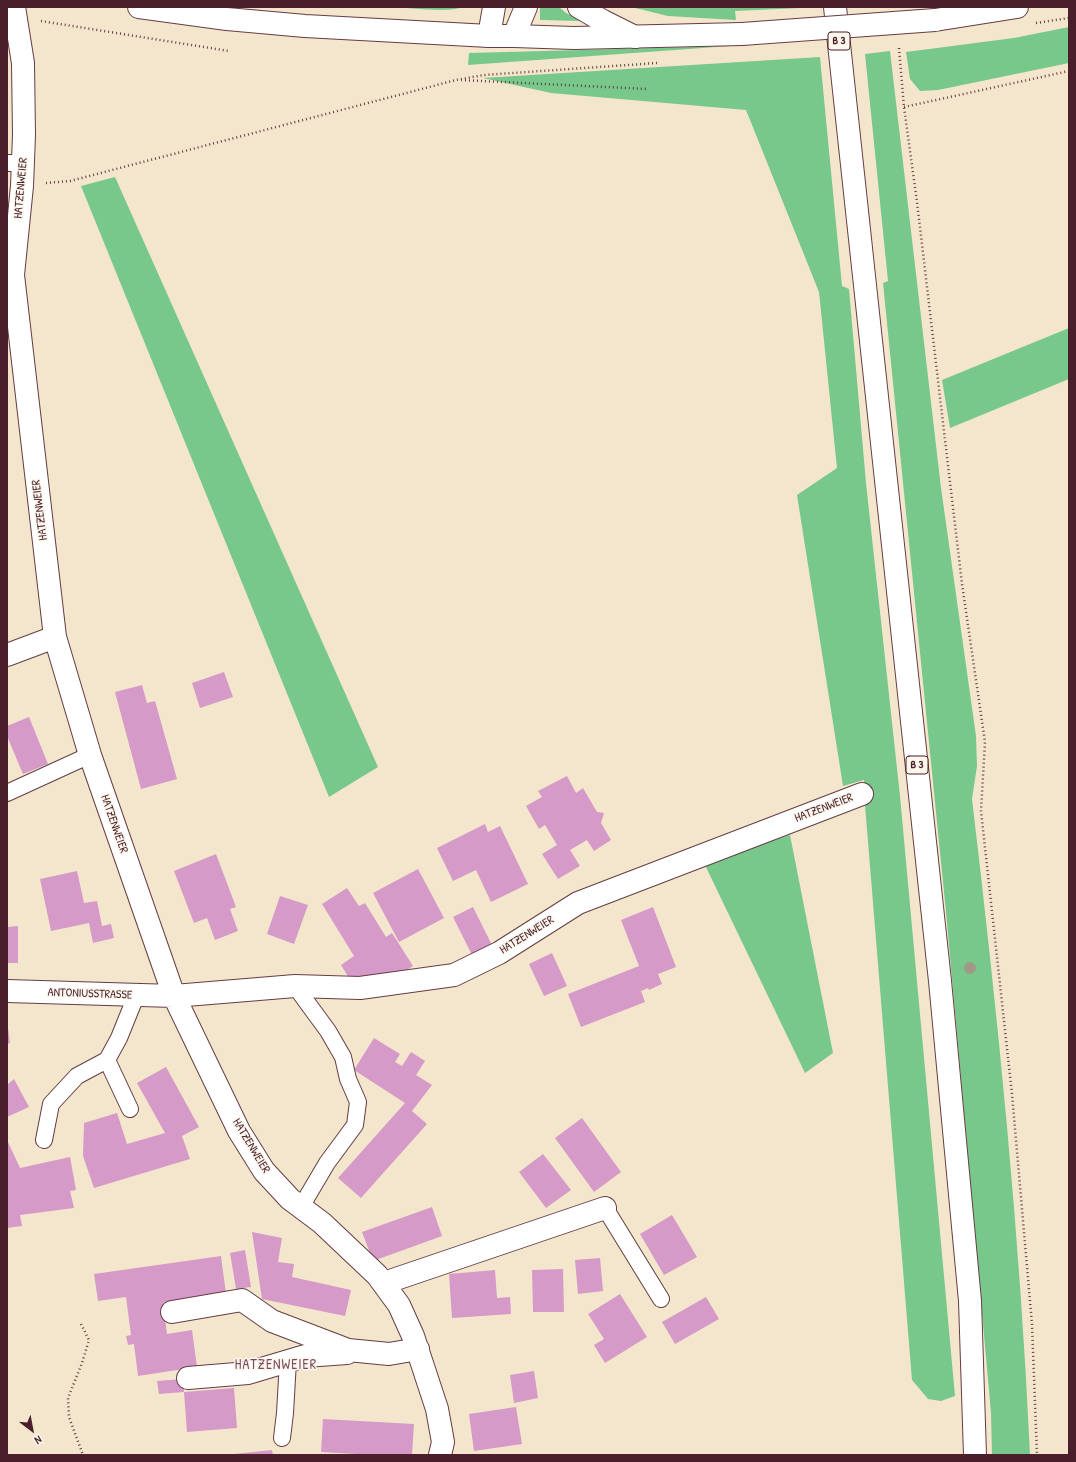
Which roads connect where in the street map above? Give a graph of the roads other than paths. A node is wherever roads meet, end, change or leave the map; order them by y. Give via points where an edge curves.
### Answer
1 (139, 7) edge
2 (494, 7) edge
3 (526, 7) edge
4 (579, 7) edge
5 (835, 7) edge
6 (1017, 7) edge
7 (15, 12) edge
8 (489, 36) junction
9 (514, 36) junction
10 (636, 37) junction
11 (15, 163) edge
12 (10, 276) edge
13 (55, 637) junction
14 (7, 655) edge
15 (90, 755) junction
16 (7, 792) edge
17 (862, 794) dead end
18 (295, 986) junction
19 (7, 991) edge
20 (136, 996) junction
21 (174, 996) junction
22 (107, 1060) junction
23 (130, 1109) dead end
24 (44, 1140) dead end
25 (301, 1207) junction
26 (605, 1208) joint
27 (384, 1283) junction
28 (661, 1299) dead end
29 (172, 1312) dead end
30 (418, 1349) junction
31 (370, 1352) junction
32 (288, 1361) junction
33 (188, 1378) dead end
34 (282, 1438) dead end
35 (446, 1451) edge
36 (975, 1455) edge

1 - 8 street via 305,26
2 - 8 street
3 - 9 street
4 - 10 street
5 - 36 street, B 3 via 941,988 970,1301
6 - 10 street, bridge via 934,20 742,34
7 - 11 street, HATZENWEIER via 23,63
8 - 9 street
9 - 10 street
11 - 12 street, HATZENWEIER via 22,186
12 - 13 street, HATZENWEIER
13 - 14 street
13 - 15 street, HATZENWEIER
15 - 16 lane
15 - 21 street, HATZENWEIER
17 - 18 street, HATZENWEIER via 578,903 499,953 454,975 360,988
18 - 21 street, HATZENWEIER
18 - 25 lane via 328,1031 343,1057 348,1079 358,1102 355,1125 327,1163
19 - 20 street, ANTONIUSSTRASSE
20 - 21 street, ANTONIUSSTRASSE
20 - 22 lane
21 - 25 street, HATZENWEIER via 244,1138 264,1171
22 - 23 lane
22 - 24 lane via 77,1076 51,1104
25 - 27 street, HATZENWEIER
26 - 27 street
26 - 28 lane
27 - 30 street, HATZENWEIER via 399,1305
29 - 31 street via 242,1300 272,1321 348,1350
30 - 31 street via 389,1354
30 - 35 street, HATZENWEIER via 437,1410
31 - 32 street via 304,1356
32 - 33 street via 248,1373
32 - 34 lane

